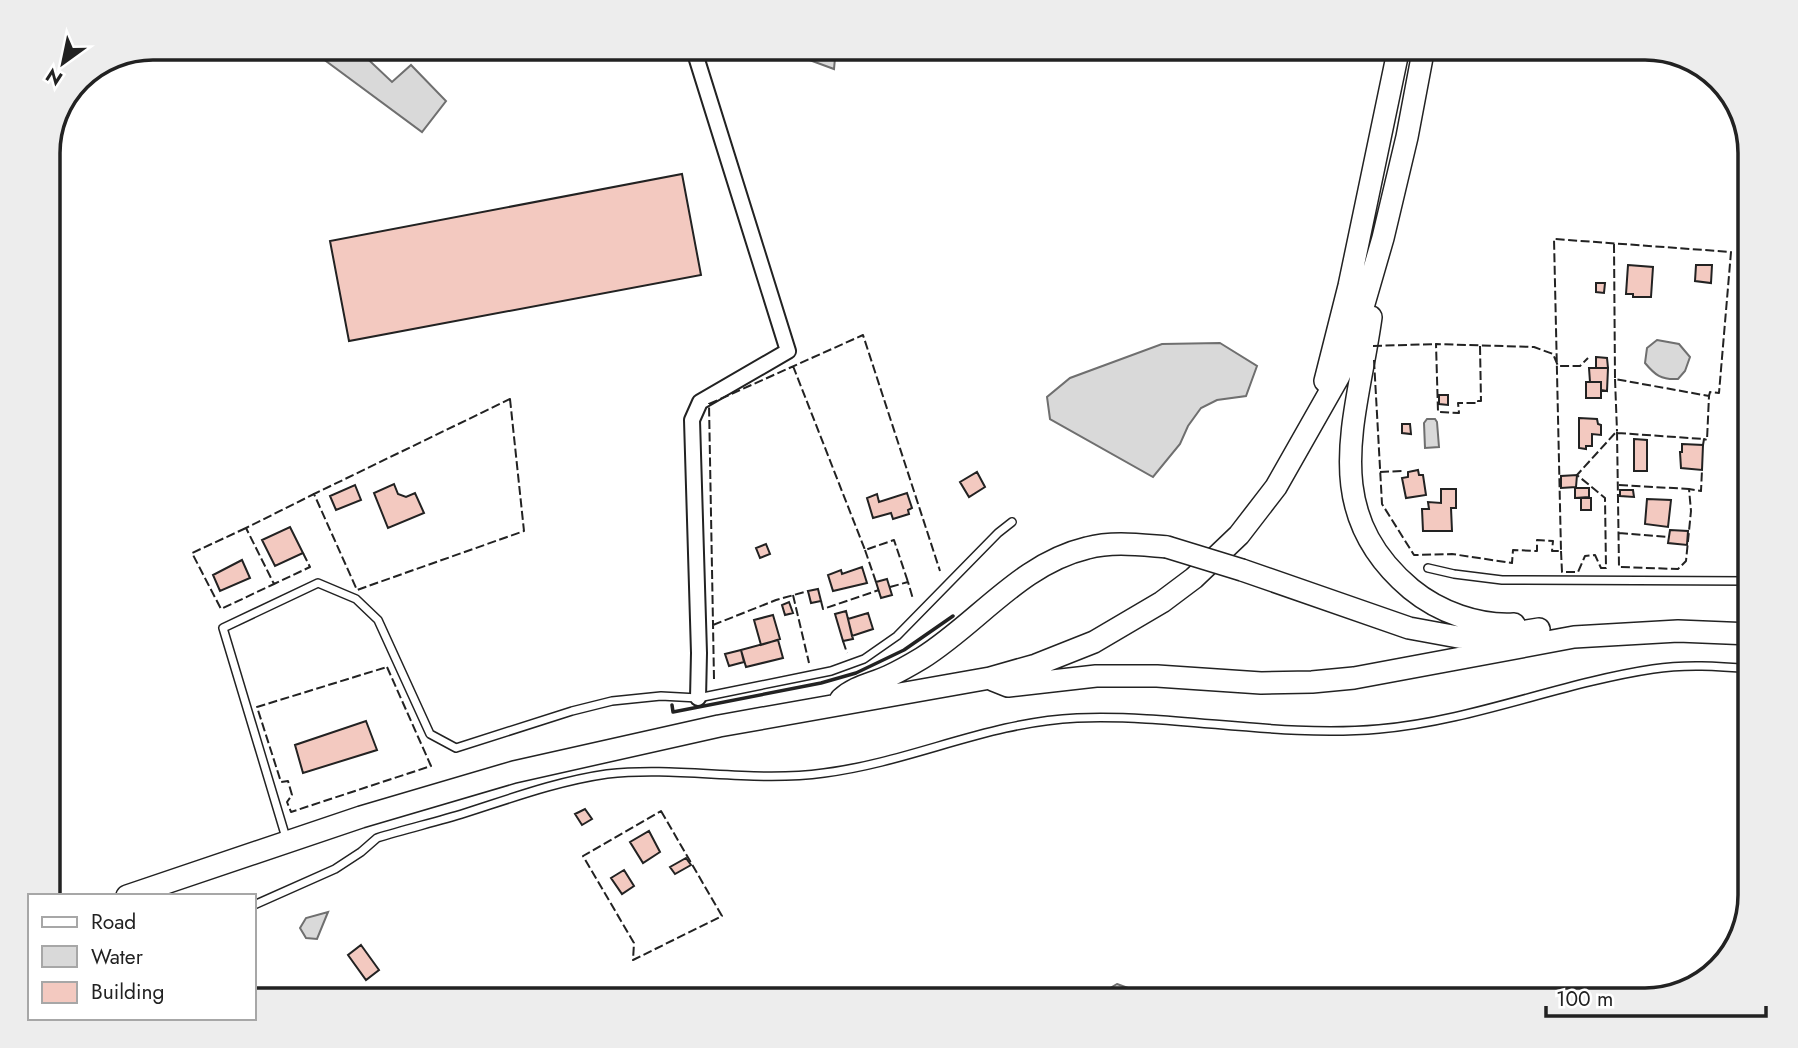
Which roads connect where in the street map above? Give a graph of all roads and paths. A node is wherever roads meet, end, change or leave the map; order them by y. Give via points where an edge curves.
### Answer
1 (697, 60) edge
2 (1396, 60) edge
3 (1422, 60) edge
4 (1383, 238) junction
5 (1315, 421) junction
6 (1012, 522) dead end
7 (1428, 568) dead end
8 (1738, 581) edge
9 (1738, 622) edge
10 (1534, 630) junction
11 (1738, 633) edge
12 (1738, 668) edge
13 (990, 678) junction
14 (698, 698) junction
15 (837, 704) junction
16 (288, 841) junction
17 (133, 894) edge
18 (256, 904) edge

1 - 14 street via 788,351 700,402 692,420
2 - 5 main road via 1349,286
3 - 4 main road
4 - 5 main road via 1350,352
4 - 10 main road via 1350,438 1349,479 1358,517 1384,563 1432,604 1478,621 1523,624
5 - 13 main road via 1276,487 1239,535 1194,578 1094,642
6 - 14 lane via 897,636 864,659 831,671
7 - 8 lane via 1502,580
9 - 10 main road via 1591,622
10 - 15 main road, bridge via 1481,638 1436,634 1167,547 1121,543 1088,547 1049,562 1014,584 945,642 888,676 851,690
11 - 13 main road via 1678,631 1574,637 1312,682 1096,676 1008,686
12 - 18 lane via 1653,669 1382,729 1333,732 1072,718 987,731 825,773 607,775 553,785 377,838 335,869
13 - 15 main road
14 - 16 lane via 612,701 456,748 430,734 378,620 356,599 318,583 223,628
15 - 16 main road via 514,772
16 - 17 main road

